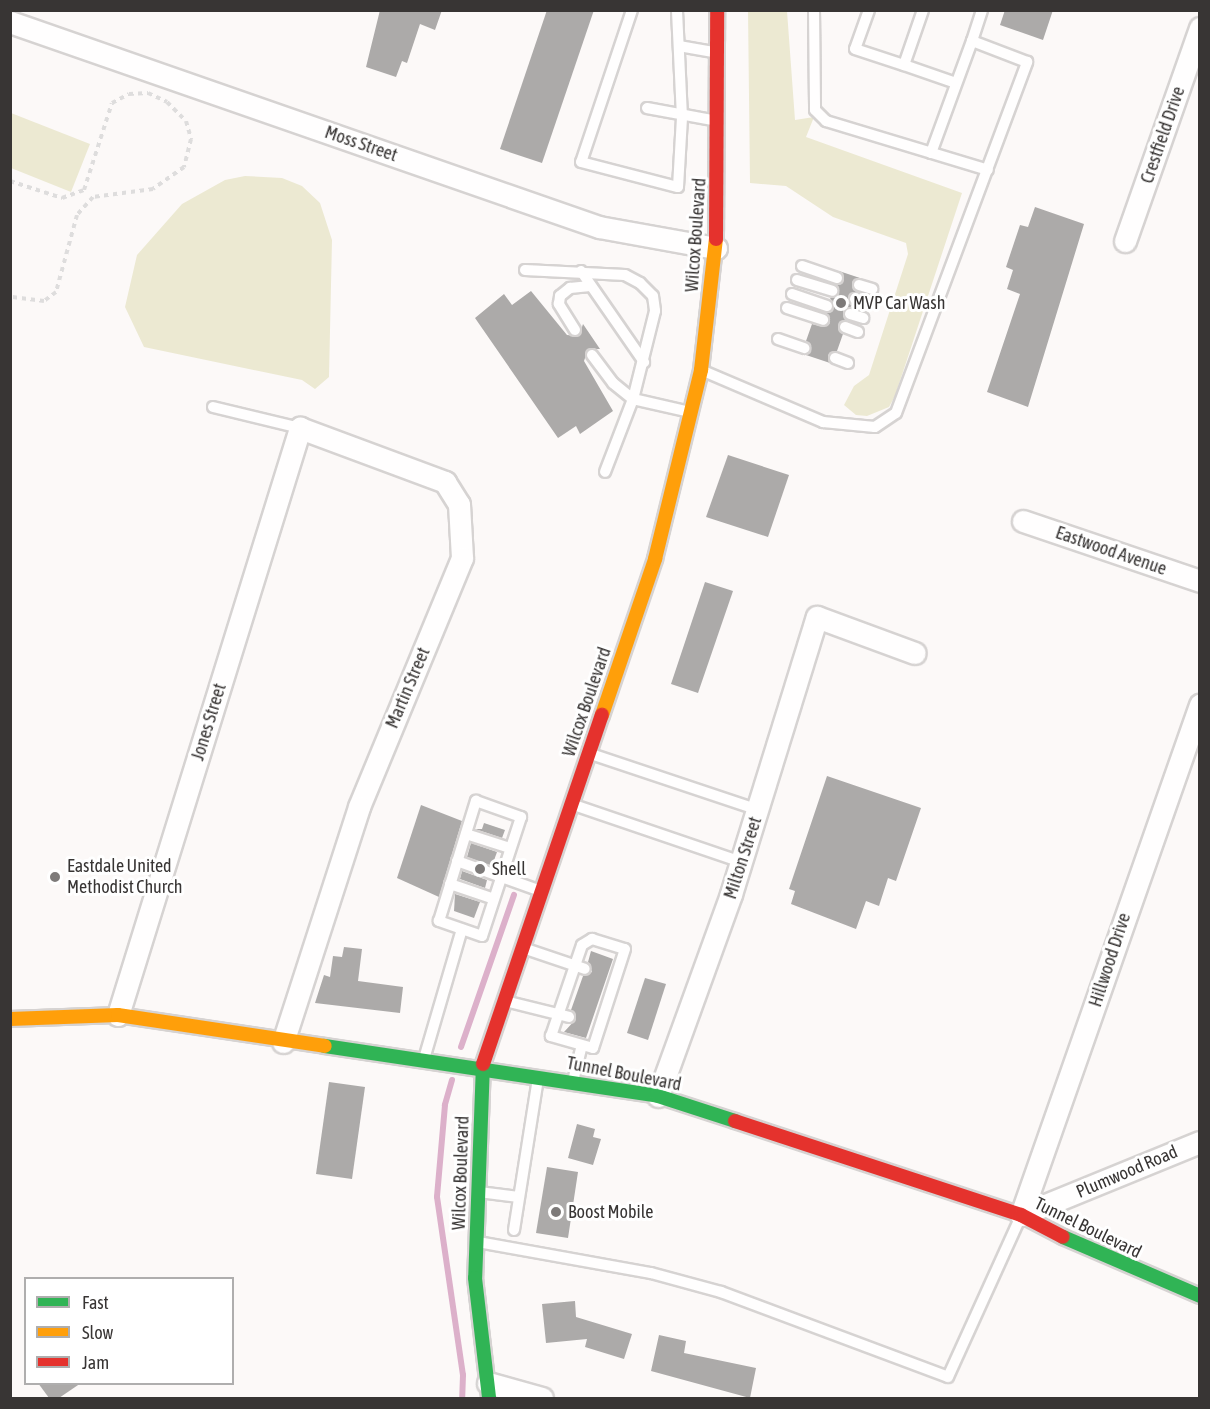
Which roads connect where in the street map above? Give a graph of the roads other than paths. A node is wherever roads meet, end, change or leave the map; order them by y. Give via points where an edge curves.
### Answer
1 (632, 10) edge
2 (677, 10) edge
3 (717, 10) edge
4 (814, 10) edge
5 (869, 10) edge
6 (923, 10) edge
7 (982, 10) edge
8 (10, 22) edge
9 (1200, 28) edge
10 (972, 41) junction
11 (679, 46) junction
12 (721, 53) junction
13 (904, 65) junction
14 (1193, 68) edge
15 (956, 82) junction
16 (647, 108) dead end
17 (682, 117) junction
18 (720, 121) junction
19 (931, 153) junction
20 (988, 170) junction
21 (1125, 241) dead end
22 (716, 248) junction
23 (802, 266) dead end
24 (525, 270) dead end
25 (581, 271) junction
26 (837, 278) dead end
27 (797, 280) dead end
28 (859, 285) dead end
29 (590, 286) junction
30 (872, 289) dead end
31 (832, 291) dead end
32 (792, 294) dead end
33 (855, 299) dead end
34 (868, 303) dead end
35 (827, 306) dead end
36 (787, 308) dead end
37 (850, 314) dead end
38 (863, 318) dead end
39 (823, 320) dead end
40 (845, 327) dead end
41 (574, 330) dead end
42 (858, 332) dead end
43 (778, 339) dead end
44 (804, 348) dead end
45 (592, 355) dead end
46 (835, 358) dead end
47 (644, 362) junction
48 (848, 363) dead end
49 (701, 370) junction
50 (633, 399) junction
51 (213, 407) dead end
52 (691, 412) junction
53 (300, 428) junction
54 (605, 472) dead end
55 (1023, 521) dead end
56 (1200, 581) edge
57 (915, 653) dead end
58 (1200, 705) edge
59 (588, 753) junction
60 (571, 804) junction
61 (758, 810) junction
62 (465, 834) junction
63 (510, 848) junction
64 (457, 861) junction
65 (741, 862) junction
66 (501, 876) junction
67 (450, 884) junction
68 (542, 891) junction
69 (494, 899) junction
70 (462, 929) junction
71 (522, 948) junction
72 (580, 968) junction
73 (504, 1001) junction
74 (118, 1015) junction
75 (563, 1016) junction
76 (10, 1019) edge
77 (283, 1042) junction
78 (582, 1046) junction
79 (424, 1060) junction
80 (482, 1067) junction
81 (538, 1076) junction
82 (573, 1081) junction
83 (658, 1096) junction
84 (1200, 1142) edge
85 (479, 1192) junction
86 (519, 1197) junction
87 (1021, 1215) junction
88 (514, 1230) dead end
89 (477, 1241) junction
90 (1200, 1296) edge
91 (488, 1391) edge
92 (542, 1398) edge

1 - 17 lane via 581,162 678,187
2 - 11 lane
3 - 12 main road, Wilcox Boulevard
4 - 19 lane via 815,110 826,121
5 - 13 lane via 855,49
6 - 13 lane
7 - 10 lane
8 - 22 street, Moss Street via 599,227
9 - 14 street, Crestfield Drive
10 - 15 lane
10 - 20 lane via 1027,62
11 - 12 lane
11 - 17 lane
12 - 18 main road, Wilcox Boulevard
13 - 15 lane
14 - 21 street, Crestfield Drive
15 - 19 lane
16 - 17 lane
17 - 18 lane
18 - 22 main road, Wilcox Boulevard
19 - 20 lane
20 - 49 lane via 896,413 875,427 823,422
22 - 49 main road, Wilcox Boulevard
23 - 26 lane
24 - 25 lane
25 - 29 lane
25 - 47 lane via 625,275 653,296 655,311
27 - 31 lane
28 - 30 lane
29 - 41 lane via 570,288 560,296 559,304
29 - 47 lane
32 - 35 lane
33 - 34 lane
36 - 39 lane
37 - 38 lane
40 - 42 lane
43 - 44 lane
45 - 50 lane via 613,383
46 - 48 lane
47 - 50 lane
49 - 52 main road, Wilcox Boulevard
50 - 52 lane
50 - 54 lane
51 - 53 lane
52 - 59 main road, Wilcox Boulevard via 655,559
53 - 74 street, Jones Street
53 - 77 street, Martin Street via 445,482 459,504 462,558 359,807
55 - 56 street, Eastwood Avenue
57 - 61 street, Milton Street via 817,617
58 - 87 street, Hillwood Drive
59 - 60 main road, Wilcox Boulevard
59 - 61 lane
60 - 65 lane
60 - 68 main road, Wilcox Boulevard
61 - 65 street, Milton Street
62 - 63 lane
62 - 63 lane via 476,801 521,817
62 - 64 lane
63 - 66 lane
64 - 66 lane
64 - 67 lane
65 - 83 street, Milton Street
66 - 68 lane
66 - 69 lane
67 - 69 lane
67 - 70 lane via 439,921
68 - 71 main road, Wilcox Boulevard
69 - 70 lane via 482,936
70 - 79 lane
71 - 72 lane
71 - 73 main road, Wilcox Boulevard
72 - 75 lane
72 - 78 lane via 586,940 625,949 611,978 592,1048
73 - 75 lane
73 - 80 main road, Wilcox Boulevard
74 - 76 main road, Tunnel Boulevard
74 - 77 main road, Tunnel Boulevard
75 - 78 lane via 551,1036
77 - 79 main road, Tunnel Boulevard
78 - 82 lane
79 - 80 main road, Tunnel Boulevard
80 - 81 main road, Tunnel Boulevard
80 - 85 main road, Wilcox Boulevard
81 - 82 main road, Tunnel Boulevard
81 - 86 lane
82 - 83 main road, Tunnel Boulevard
83 - 87 main road, Tunnel Boulevard
84 - 87 street, Plumwood Road
85 - 86 lane
85 - 89 main road, Wilcox Boulevard
86 - 88 lane
87 - 89 lane via 948,1377 721,1292 651,1273
87 - 90 main road, Tunnel Boulevard via 1093,1253
89 - 91 main road, Wilcox Boulevard via 475,1278
91 - 92 street

